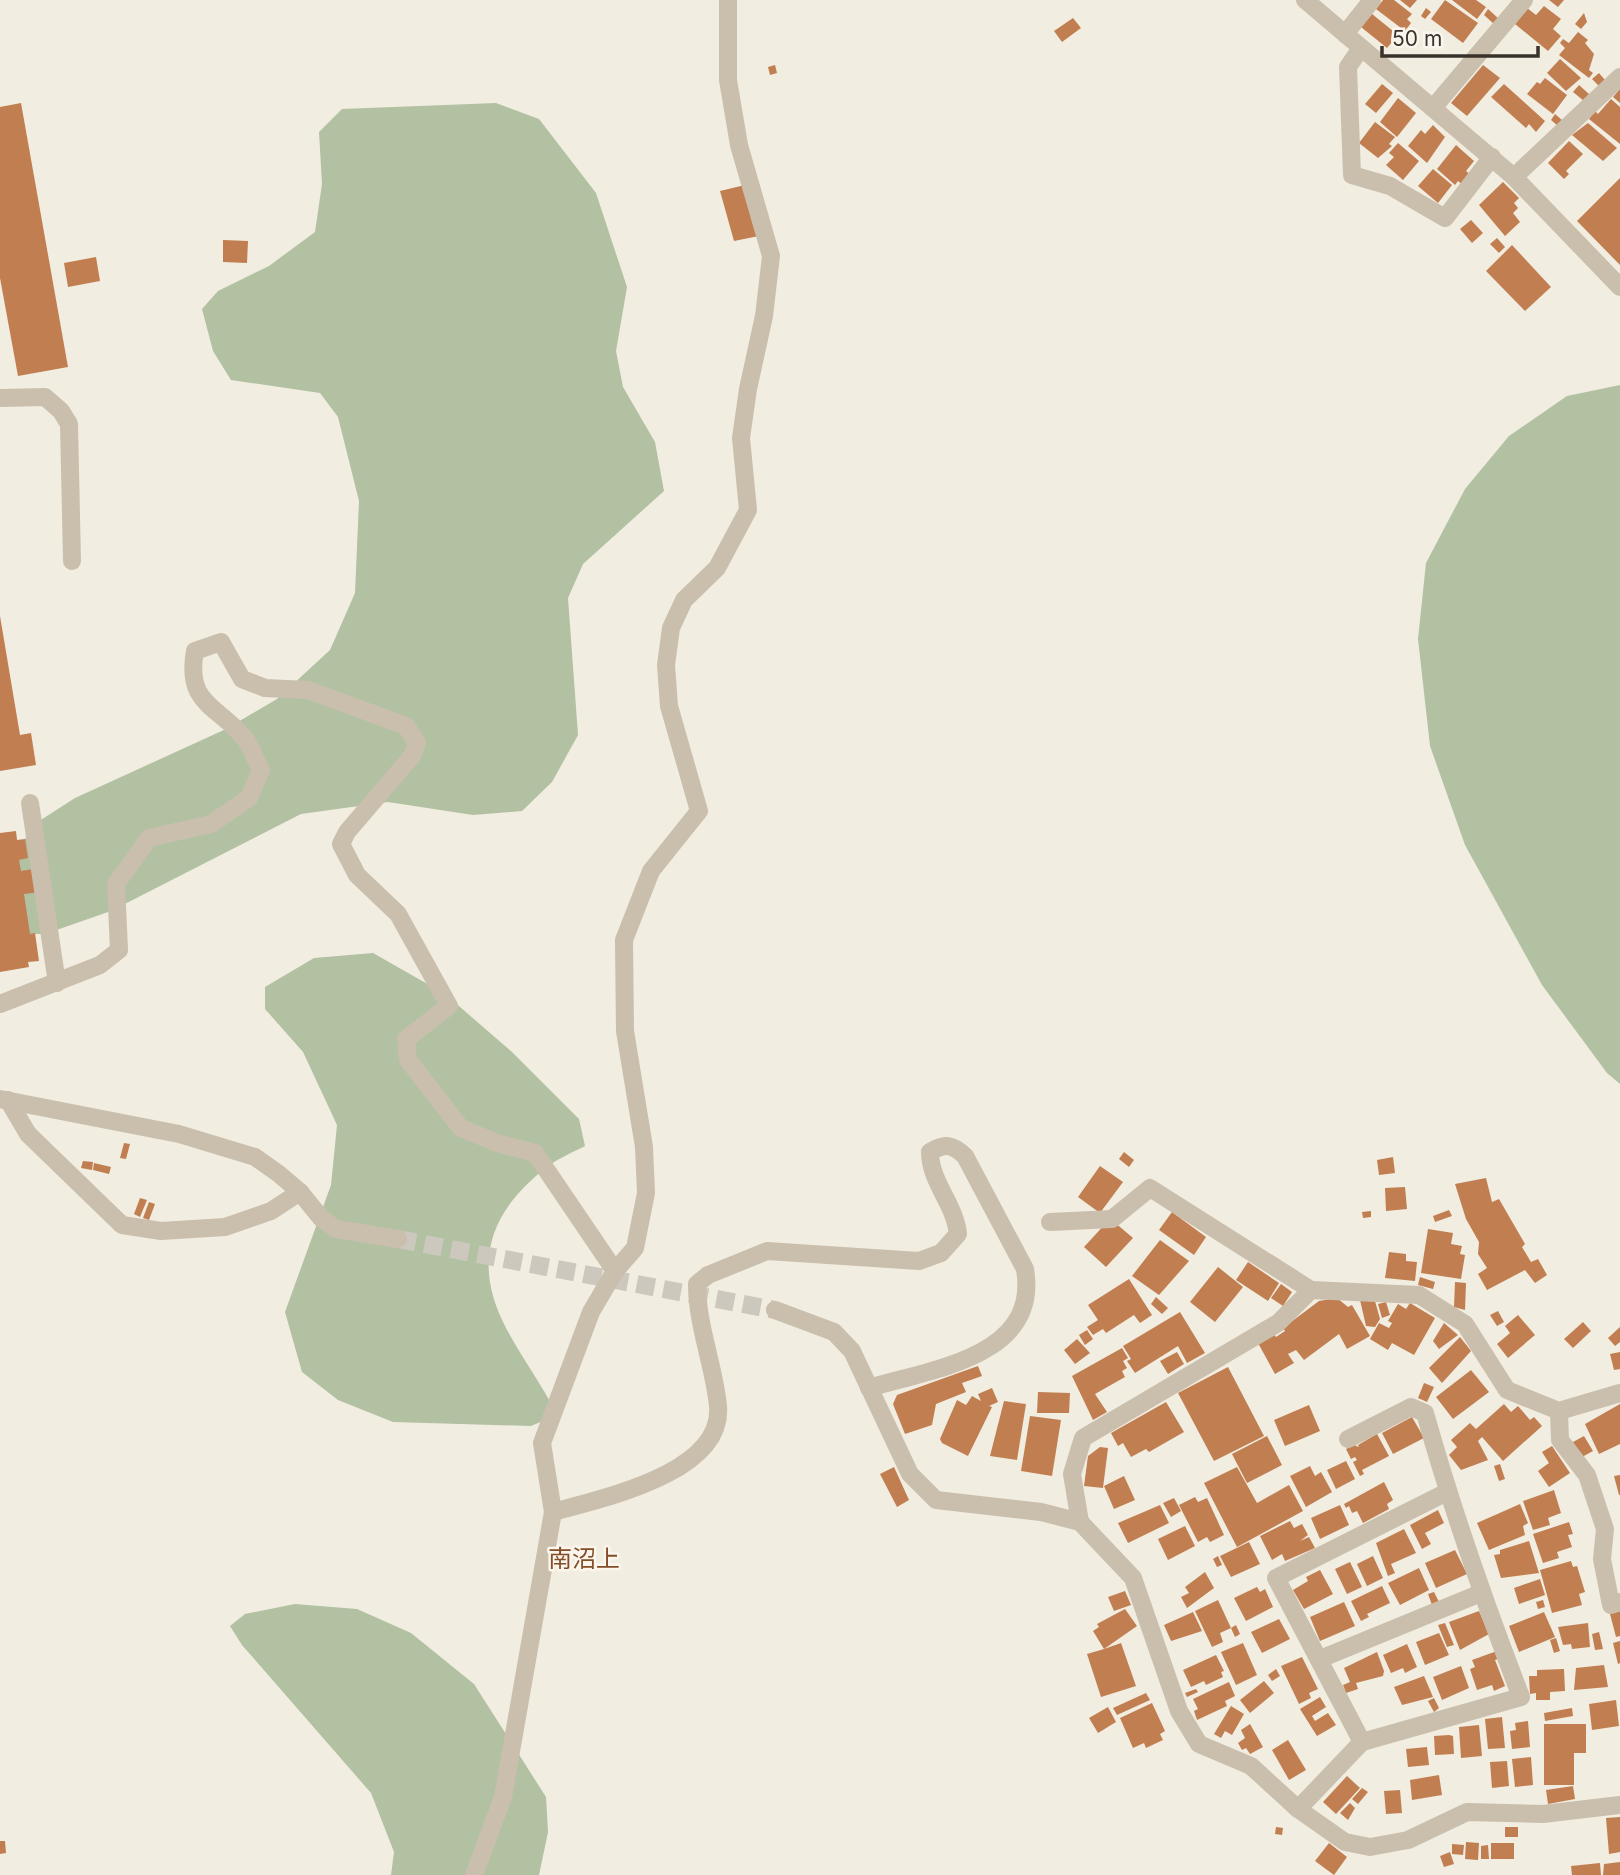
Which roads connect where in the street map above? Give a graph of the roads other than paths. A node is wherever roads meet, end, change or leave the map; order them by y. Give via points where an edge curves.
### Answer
1 (728, 0) edge
2 (1304, 0) edge
3 (1372, 0) edge
4 (1524, 0) edge
5 (1345, 34) junction
6 (1361, 48) junction
7 (1620, 77) edge
8 (1433, 108) junction
9 (1492, 157) junction
10 (1514, 177) junction
11 (1620, 287) edge
12 (0, 398) edge
13 (72, 561) dead end
14 (30, 803) dead end
15 (57, 983) junction
16 (0, 1004) edge
17 (4, 1099) edge
18 (300, 1192) junction
19 (1050, 1222) dead end
20 (398, 1239) tunnel mouth
21 (615, 1271) junction
22 (1311, 1290) junction
23 (775, 1310) tunnel mouth
24 (869, 1388) junction
25 (1620, 1393) edge
26 (1559, 1411) junction
27 (1348, 1439) dead end
28 (1447, 1492) junction
29 (553, 1511) junction
30 (1080, 1522) junction
31 (1481, 1593) junction
32 (1620, 1602) edge
33 (1320, 1659) junction
34 (1362, 1742) junction
35 (1620, 1805) edge
36 (1298, 1809) junction
37 (474, 1875) edge

1 - 21 street via 728,80 739,145 771,256 741,438 748,510 717,568 684,600 671,628 666,665 669,706 699,811 651,871 624,940 625,1031 644,1147 646,1193 635,1248
2 - 5 street
3 - 5 street
4 - 8 street
5 - 6 street
6 - 8 street
6 - 9 street via 1348,67 1352,175 1390,186 1445,218
7 - 10 street
8 - 9 street
9 - 10 street
10 - 11 street
12 - 13 street via 45,397 69,424
14 - 15 street
15 - 16 street
15 - 21 street via 100,965 119,950 116,884 149,838 211,824 249,798 261,770 246,741 201,698 191,673 195,651 221,642 242,679 265,688 308,690 406,726 417,743 412,756 341,844 357,875 398,914 449,1006 406,1039 408,1059 461,1128 535,1153
17 - 18 street via 179,1134 255,1157
17 - 18 street via 28,1134 122,1225 162,1231 225,1227 271,1211
18 - 20 street via 336,1229
19 - 22 street via 1112,1219 1150,1188
21 - 29 street via 591,1312 542,1443
22 - 26 street via 1419,1295 1465,1324 1507,1390
22 - 30 street via 1278,1323 1083,1438 1072,1474
23 - 24 street via 834,1332 852,1351
24 - 29 street via 968,1358 1003,1340 1021,1314 1028,1288 1025,1269 965,1156 953,1146 942,1145 930,1152 930,1165 956,1219 958,1234 941,1253 919,1261 767,1251 708,1275 697,1284 697,1307 717,1428 704,1450 621,1493
24 - 30 street via 910,1474 936,1500 1041,1512
25 - 26 street
26 - 32 street via 1560,1440 1587,1475 1605,1529 1602,1559 1611,1605
27 - 28 street via 1411,1407 1425,1413
28 - 31 street
28 - 33 street via 1276,1578
29 - 37 street via 503,1797
30 - 36 street via 1133,1578 1179,1711 1199,1744 1251,1766
31 - 33 street
31 - 34 street via 1521,1697
33 - 34 street
34 - 36 street
35 - 36 street via 1543,1814 1467,1812 1408,1840 1370,1847 1345,1842

